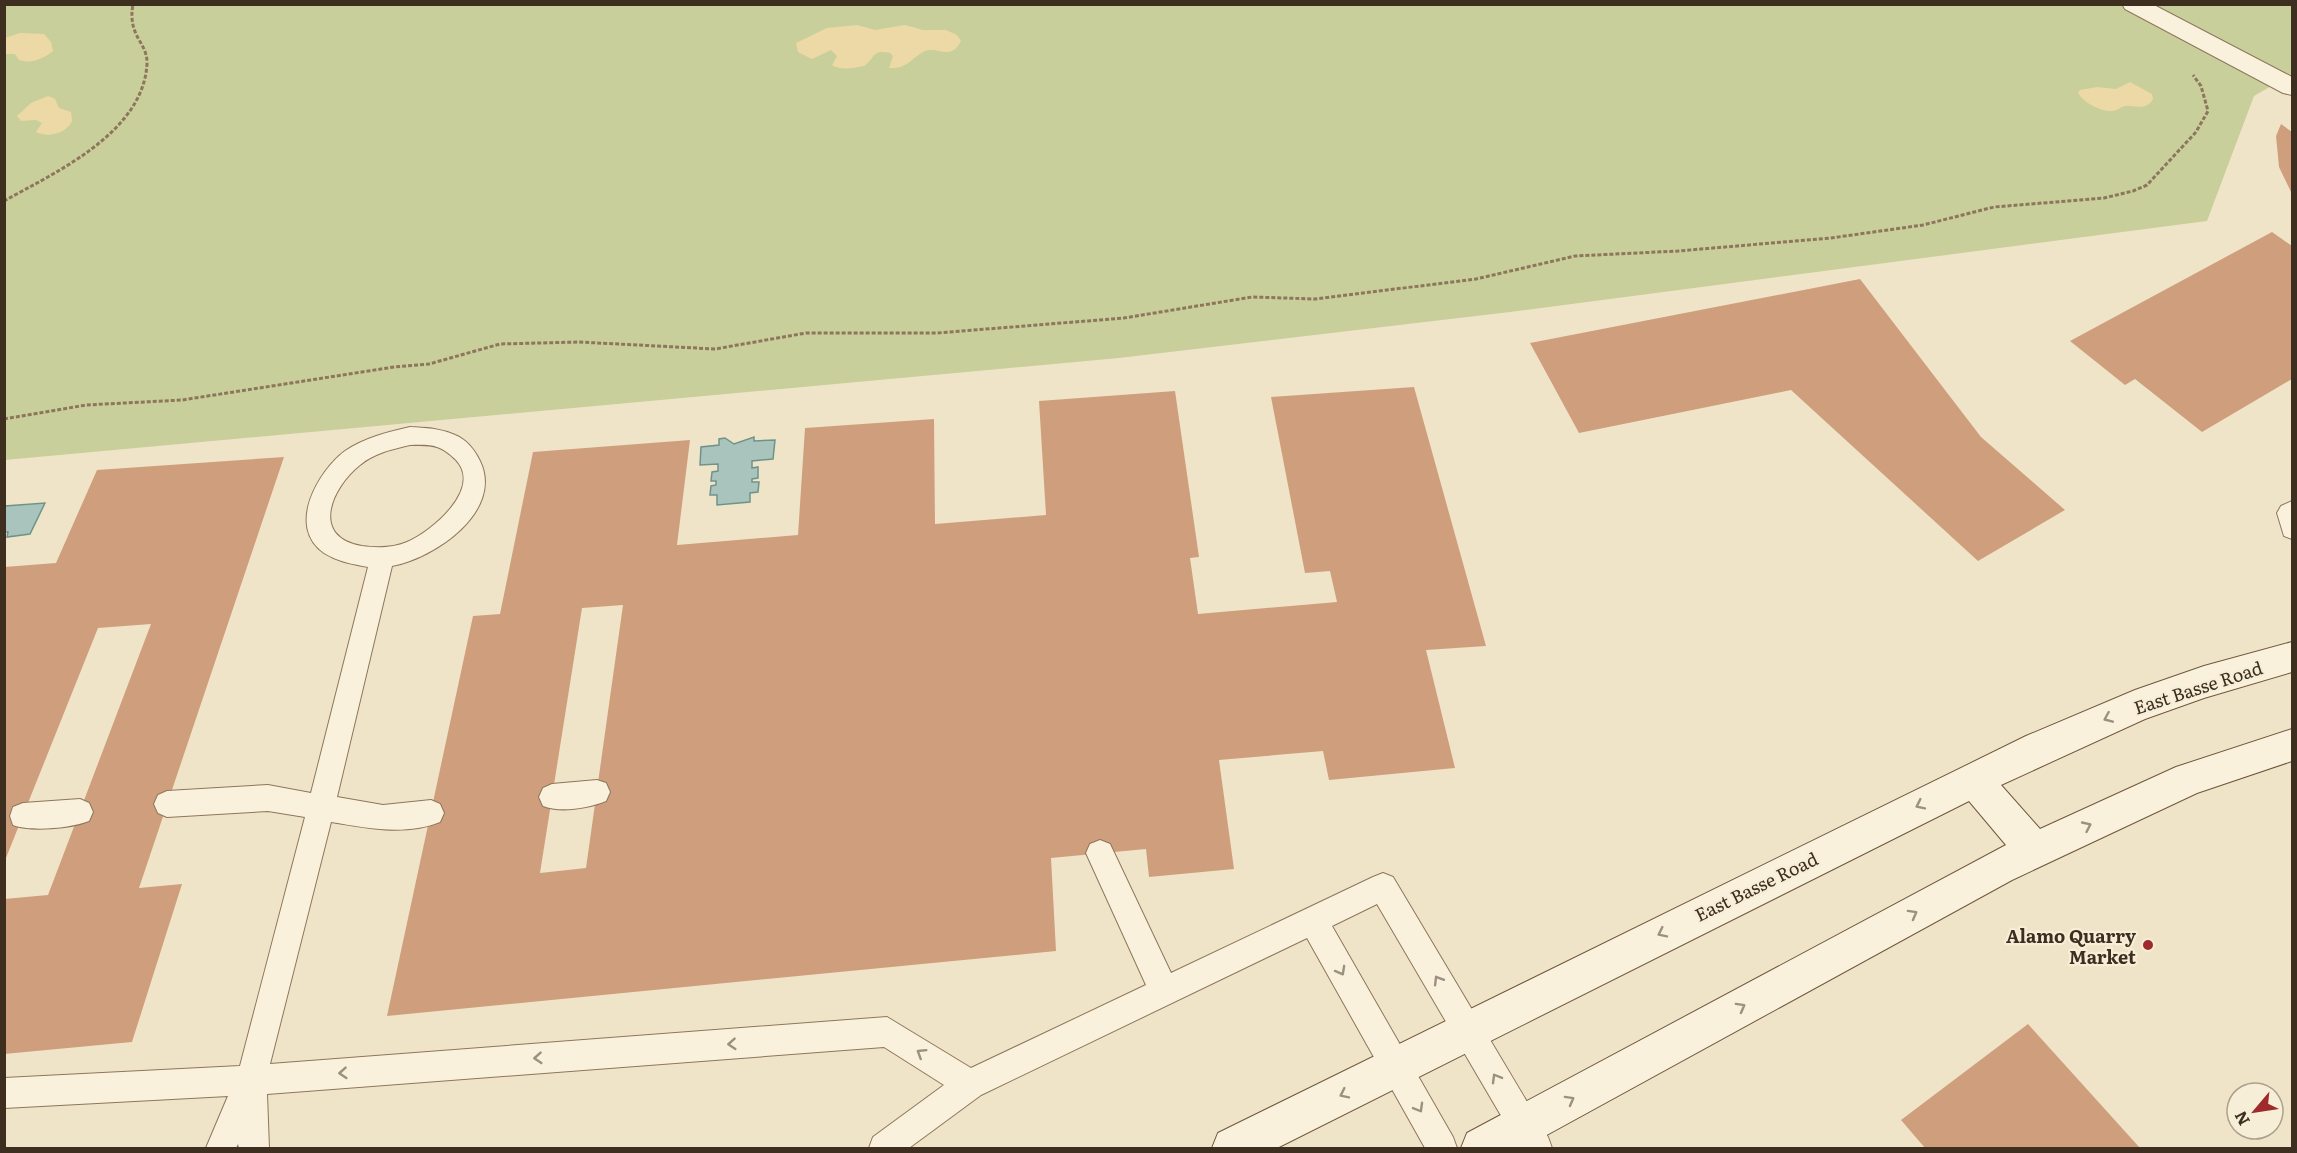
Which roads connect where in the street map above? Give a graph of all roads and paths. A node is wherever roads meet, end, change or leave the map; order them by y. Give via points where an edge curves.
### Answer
1 (133, 4) edge
2 (2133, 4) edge
3 (2185, 68) dead end
4 (2292, 87) edge
5 (4, 201) edge
6 (4, 419) edge
7 (2292, 511) edge
8 (2292, 529) edge
9 (382, 558) junction
10 (2292, 657) edge
11 (2292, 746) edge
12 (1973, 779) junction
13 (597, 792) dead end
14 (552, 797) dead end
15 (166, 804) dead end
16 (321, 807) junction
17 (80, 812) dead end
18 (431, 813) dead end
19 (23, 816) dead end
20 (2034, 850) junction
21 (1100, 853) dead end
22 (1313, 920) junction
23 (1164, 991) junction
24 (1468, 1030) junction
25 (1396, 1068) junction
26 (251, 1080) junction
27 (970, 1084) junction
28 (4, 1094) edge
29 (1530, 1137) edge
30 (221, 1149) edge
31 (254, 1149) edge
32 (884, 1149) edge
33 (1233, 1149) edge
34 (1442, 1149) edge
35 (1482, 1149) edge

1 - 5 path via 131,23 148,62 144,87 129,113 109,135 73,161
2 - 4 main road
3 - 6 path via 2201,86 2208,111 2205,119 2147,184 2104,198 1994,207 1923,225 1831,238 1678,252 1575,256 1432,287 1316,299 1252,297 1124,318 938,333 806,333 691,350 589,342 500,344 429,364 182,400 58,408
7 - 8 lane
9 - 9 lane via 414,550 443,533 464,511 474,487 472,465 459,448 428,437 410,436 380,443 352,458 331,479 318,503 318,526 330,545 352,556
9 - 16 lane
10 -> 12 main road, East Basse Road via 2135,706
20 -> 11 main road via 2189,779
12 - 20 main road
12 -> 24 main road, East Basse Road
13 - 14 lane
15 - 16 lane via 268,798
16 - 18 lane via 382,818
16 - 26 lane
17 - 19 lane
29 -> 20 main road
21 - 23 lane
22 - 23 lane
24 -> 22 lane via 1383,887
22 -> 25 lane
23 - 27 lane
24 - 25 main road, East Basse Road
29 -> 24 lane
25 -> 33 main road, East Basse Road
25 -> 34 lane
27 -> 26 lane via 887,1032
26 - 28 lane
26 - 30 lane
26 - 31 lane
27 - 32 lane
29 - 35 main road

